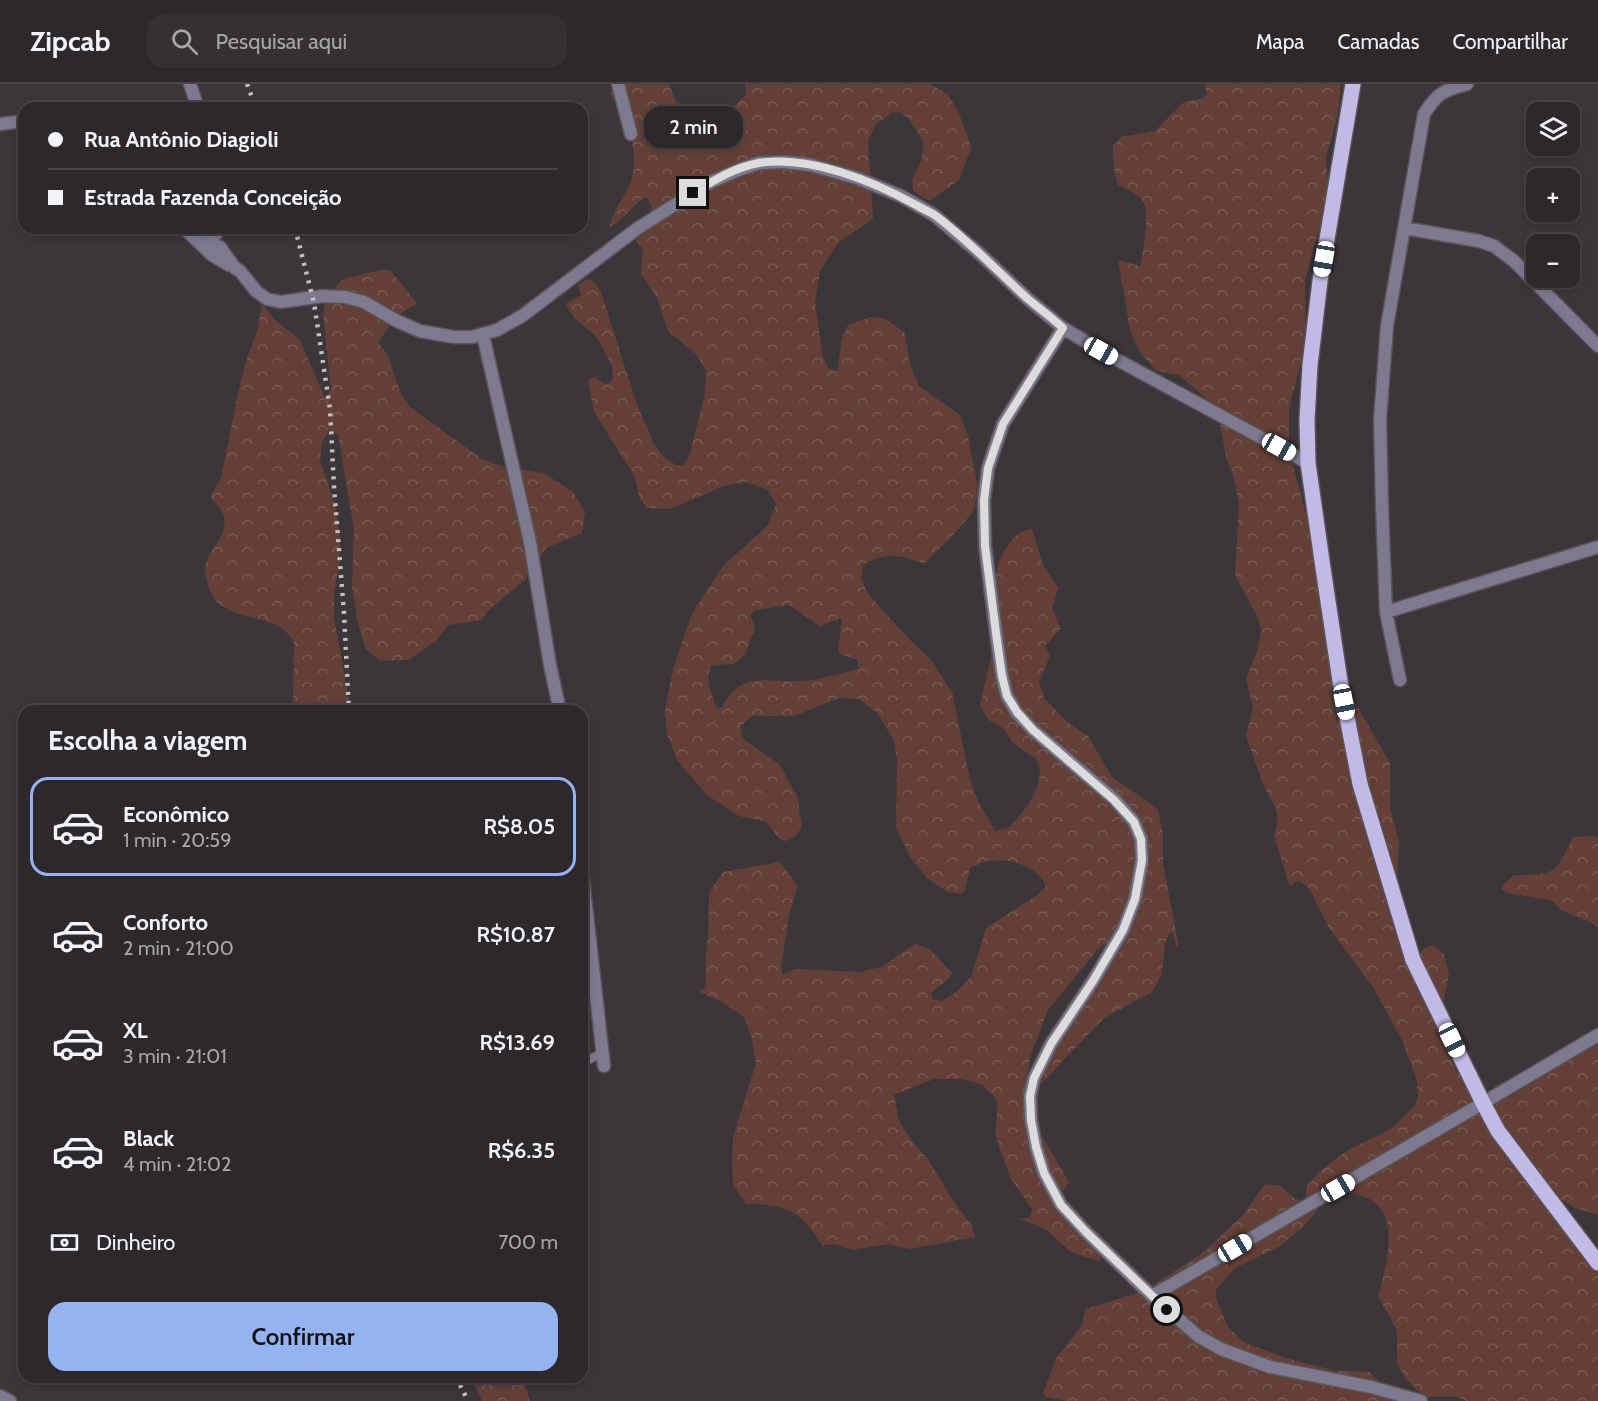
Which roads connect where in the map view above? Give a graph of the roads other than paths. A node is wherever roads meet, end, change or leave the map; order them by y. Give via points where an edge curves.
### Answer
1 (190, 84) edge
2 (618, 84) edge
3 (1353, 84) edge
4 (1467, 84) edge
5 (196, 102) edge
6 (18, 122) edge
7 (0, 124) edge
8 (631, 134) dead end
9 (1404, 228) junction
10 (194, 234) edge
11 (219, 236) edge
12 (238, 270) junction
13 (1063, 328) junction
14 (483, 335) junction
15 (1598, 346) edge
16 (1308, 463) junction
17 (1598, 547) edge
18 (1386, 612) junction
19 (1400, 680) dead end
20 (559, 705) edge
21 (588, 924) edge
22 (1598, 1035) edge
23 (603, 1059) joint
24 (588, 1062) edge
25 (1483, 1103) junction
26 (1598, 1263) edge
27 (1152, 1296) junction
28 (0, 1396) edge
29 (10, 1401) edge
30 (1421, 1401) edge

1 - 5 street
2 - 8 street
3 - 16 main road via 1320,281 1309,387
4 - 9 street via 1443,92 1424,114
6 - 7 street
9 - 15 street via 1494,246 1514,261
9 - 18 street via 1387,326 1380,420
10 - 12 street via 212,255
11 - 12 street
12 - 14 street via 261,295 275,301 345,297 364,302 420,331 454,337
13 - 14 street via 934,215 857,178 784,162 759,163 711,182 638,228 522,316
13 - 16 street
13 - 27 street via 1003,424 988,468 985,546 1002,676 1007,696 1033,730 1134,822 1141,839 1142,860 1135,899 1123,930 1034,1078 1031,1120 1044,1173 1061,1205
14 - 20 street via 530,542
16 - 25 main road via 1340,681 1360,784 1413,960
17 - 18 street
18 - 19 street
21 - 23 street
22 - 25 street
23 - 24 lane
25 - 26 main road via 1498,1131
25 - 27 street
27 - 30 street via 1198,1336 1221,1349 1270,1367
28 - 29 street

